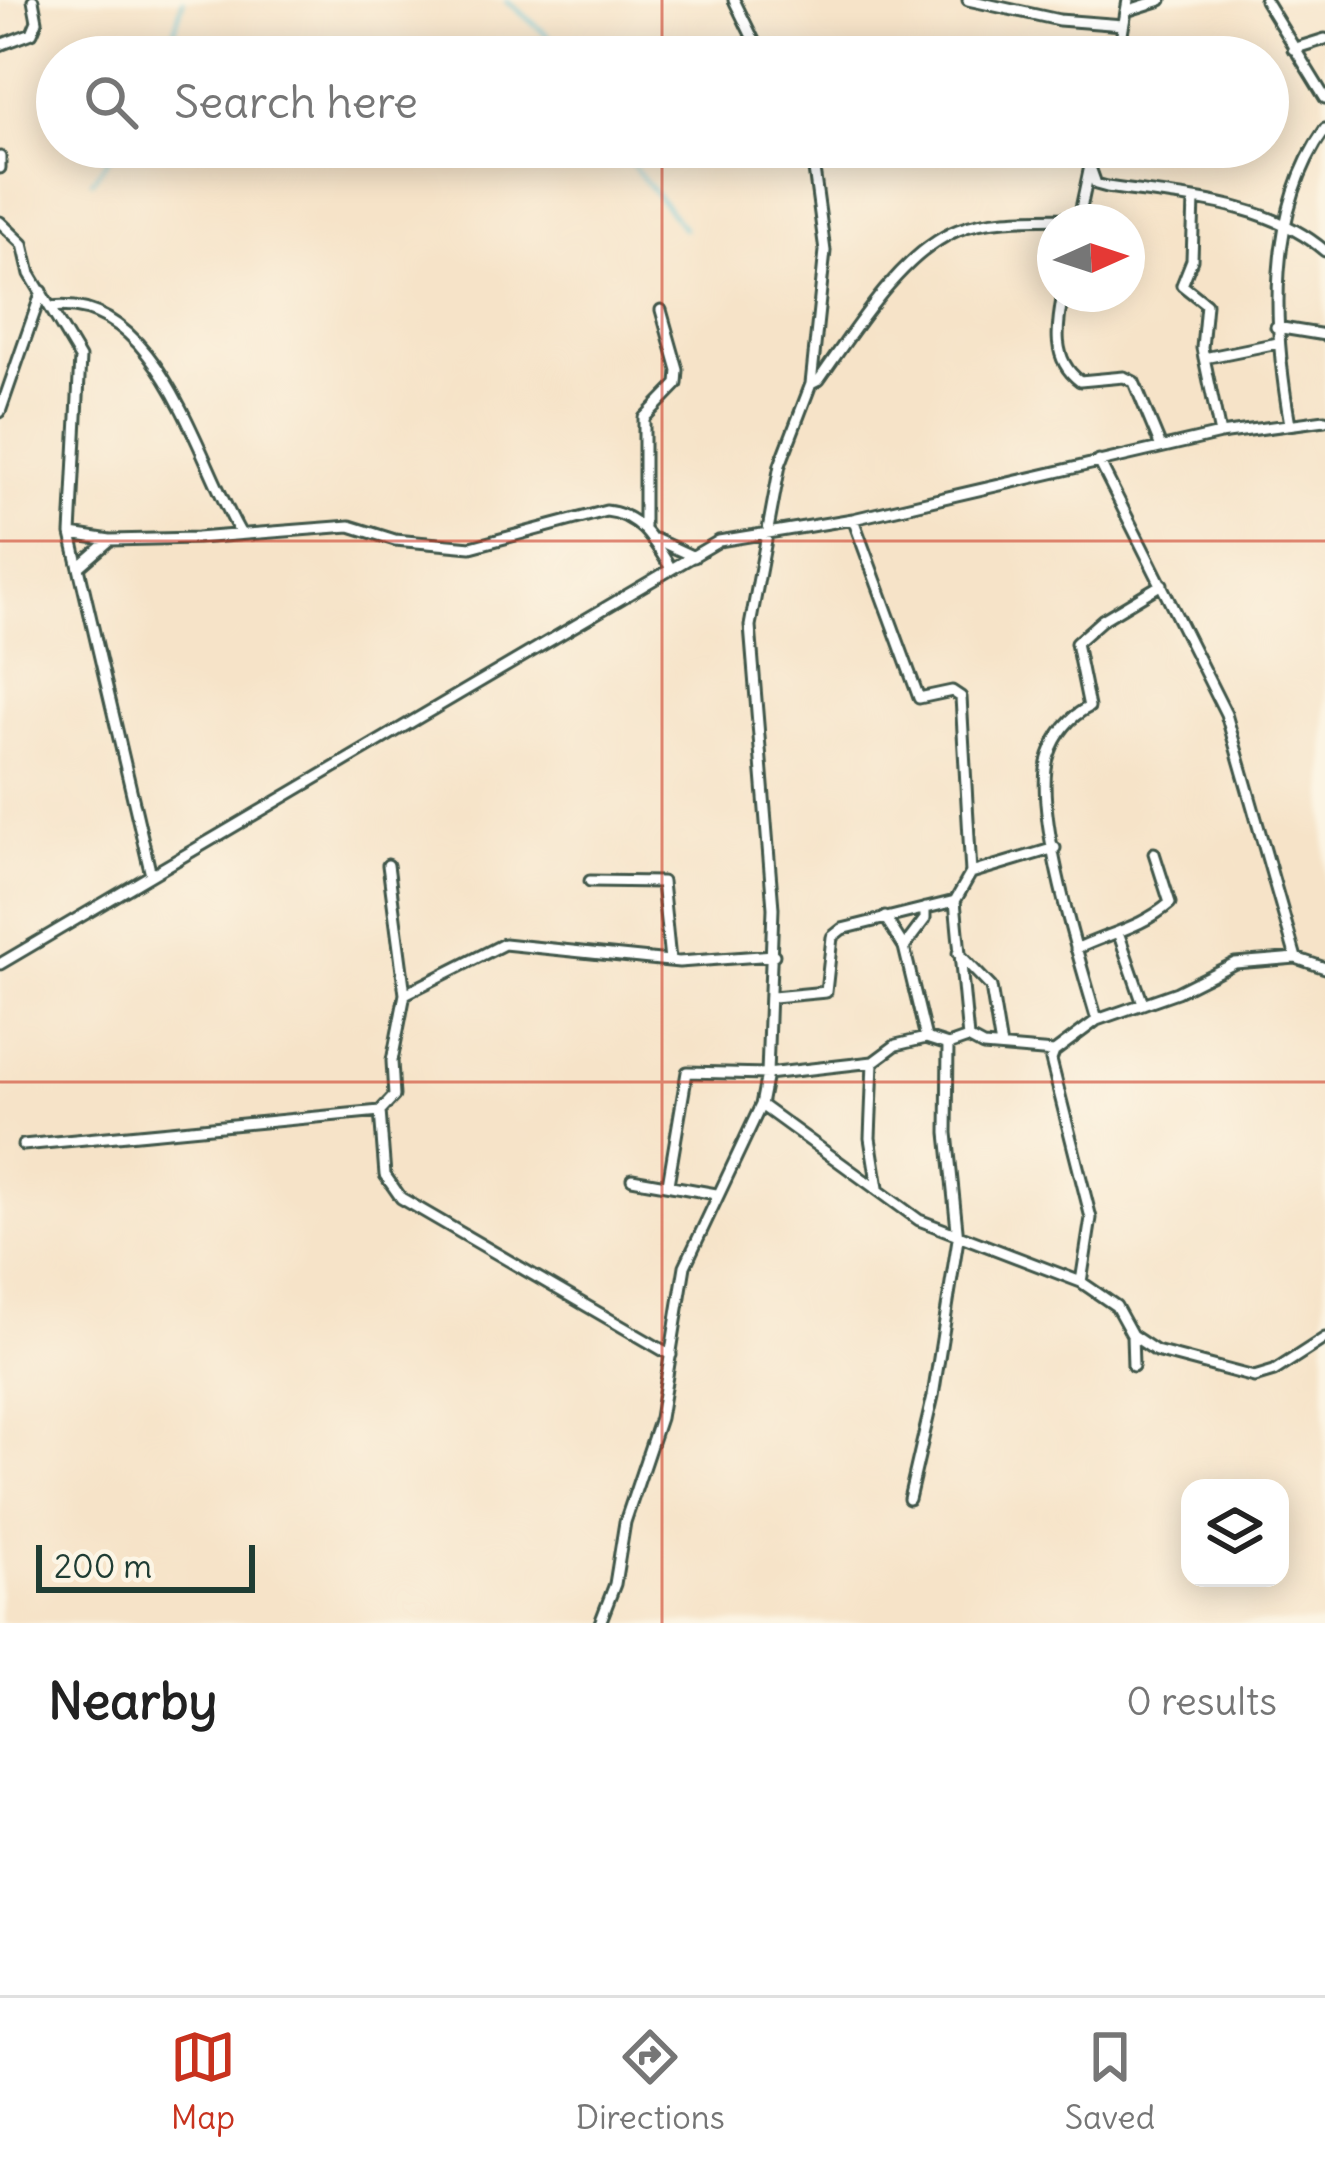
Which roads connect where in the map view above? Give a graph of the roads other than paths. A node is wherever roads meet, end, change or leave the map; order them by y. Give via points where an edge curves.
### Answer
1 (32, 0) edge
2 (734, 0) edge
3 (968, 0) edge
4 (1161, 0) edge
5 (1265, 0) edge
6 (1127, 6) edge
7 (1123, 26) junction
8 (752, 36) edge
9 (1121, 36) edge
10 (1286, 36) edge
11 (1325, 39) edge
12 (1289, 42) edge
13 (0, 45) edge
14 (1293, 49) junction
15 (1325, 98) edge
16 (1325, 129) edge
17 (0, 157) edge
18 (0, 168) edge
19 (814, 168) edge
20 (1089, 168) edge
21 (1092, 168) edge
22 (1092, 179) junction
23 (1194, 199) junction
24 (1086, 204) edge
25 (0, 222) edge
26 (1284, 226) junction
27 (1325, 251) edge
28 (42, 291) junction
29 (52, 307) junction
30 (661, 310) dead end
31 (1061, 312) edge
32 (1276, 327) junction
33 (1325, 335) edge
34 (1277, 344) junction
35 (1204, 358) junction
36 (811, 384) junction
37 (0, 412) edge
38 (1325, 420) edge
39 (1290, 424) junction
40 (1220, 434) junction
41 (1161, 447) junction
42 (1100, 461) junction
43 (853, 519) junction
44 (647, 532) junction
45 (71, 534) junction
46 (241, 534) junction
47 (767, 536) junction
48 (110, 540) junction
49 (696, 558) junction
50 (79, 567) junction
51 (670, 567) junction
52 (1162, 584) junction
53 (1055, 848) junction
54 (1154, 853) dead end
55 (388, 865) dead end
56 (971, 873) junction
57 (151, 875) junction
58 (590, 881) dead end
59 (955, 902) junction
60 (925, 908) junction
61 (885, 916) junction
62 (1119, 935) junction
63 (904, 947) junction
64 (1076, 949) junction
65 (958, 953) junction
66 (774, 956) junction
67 (1296, 958) junction
68 (670, 960) junction
69 (0, 964) edge
70 (1325, 968) edge
71 (405, 994) junction
72 (773, 997) junction
73 (1142, 1004) junction
74 (1097, 1020) junction
75 (926, 1038) junction
76 (968, 1038) junction
77 (949, 1045) junction
78 (1001, 1047) junction
79 (1054, 1052) junction
80 (873, 1063) junction
81 (767, 1073) junction
82 (761, 1105) junction
83 (380, 1111) junction
84 (23, 1145) dead end
85 (632, 1179) dead end
86 (668, 1184) junction
87 (878, 1188) junction
88 (716, 1194) junction
89 (958, 1239) junction
90 (1082, 1282) junction
91 (1132, 1335) junction
92 (1325, 1338) edge
93 (671, 1355) junction
94 (1133, 1366) dead end
95 (909, 1499) dead end
96 (600, 1623) edge

1 - 13 street via 32,32
2 - 8 street
3 - 7 street
4 - 6 street
5 - 10 street
6 - 7 street
7 - 9 street
11 - 14 street
12 - 14 street
14 - 15 street
16 - 26 street via 1300,171
17 - 18 street
19 - 36 street via 825,251
20 - 36 street via 1079,218 962,227 943,238 875,300
21 - 22 street
22 - 23 street
22 - 24 street
23 - 26 street
23 - 35 street via 1192,260 1182,285 1206,304
25 - 28 street via 23,244
26 - 27 street
26 - 32 street
28 - 29 street
28 - 37 street
29 - 45 street via 82,370
29 - 46 street via 95,308 165,379
30 - 44 street via 678,370 672,392 644,418
31 - 41 street via 1062,364 1080,381 1130,378
32 - 33 street
32 - 34 street
34 - 35 street
34 - 39 street
35 - 40 street
36 - 47 street via 780,465
38 - 39 street
39 - 40 street
40 - 41 street
41 - 42 street
42 - 43 street
42 - 52 street
43 - 47 street
43 - 56 street via 919,698 952,691 962,697
44 - 46 street via 606,511 471,547 395,540 350,526
44 - 49 street
44 - 51 street
45 - 48 street
45 - 50 street
46 - 48 street
47 - 49 street via 719,541
47 - 66 street via 750,626 750,676
48 - 50 street
49 - 51 street
50 - 57 street
51 - 57 street
52 - 53 street via 1076,643 1088,707 1071,716 1048,756
52 - 67 street via 1226,714
53 - 56 street
53 - 64 street
54 - 62 street via 1170,903
55 - 71 street
56 - 59 street
57 - 69 street
58 - 68 street via 662,882
59 - 60 street
59 - 65 street
60 - 61 street
60 - 63 street
61 - 63 street
61 - 72 street via 832,938 826,992
62 - 64 street
62 - 73 street
63 - 75 street
64 - 74 street
65 - 76 street
65 - 78 street via 991,987
66 - 68 street
66 - 72 street
67 - 70 street
67 - 73 street via 1235,963
68 - 71 street via 504,944
71 - 83 street via 394,1096
72 - 81 street
73 - 74 street
74 - 79 street
75 - 77 street
75 - 80 street via 896,1045
76 - 77 street
76 - 78 street
77 - 89 street via 947,1133
78 - 79 street
79 - 90 street via 1091,1218
80 - 81 street
80 - 87 street
81 - 82 street
81 - 86 street via 687,1072
82 - 87 street
82 - 88 street
83 - 84 street
83 - 93 street via 385,1175 401,1198
85 - 86 street
86 - 88 street
87 - 89 street
88 - 93 street via 685,1266
89 - 90 street
89 - 95 street
90 - 91 street via 1115,1306
91 - 92 street via 1174,1358 1254,1376
91 - 94 street
93 - 96 street

